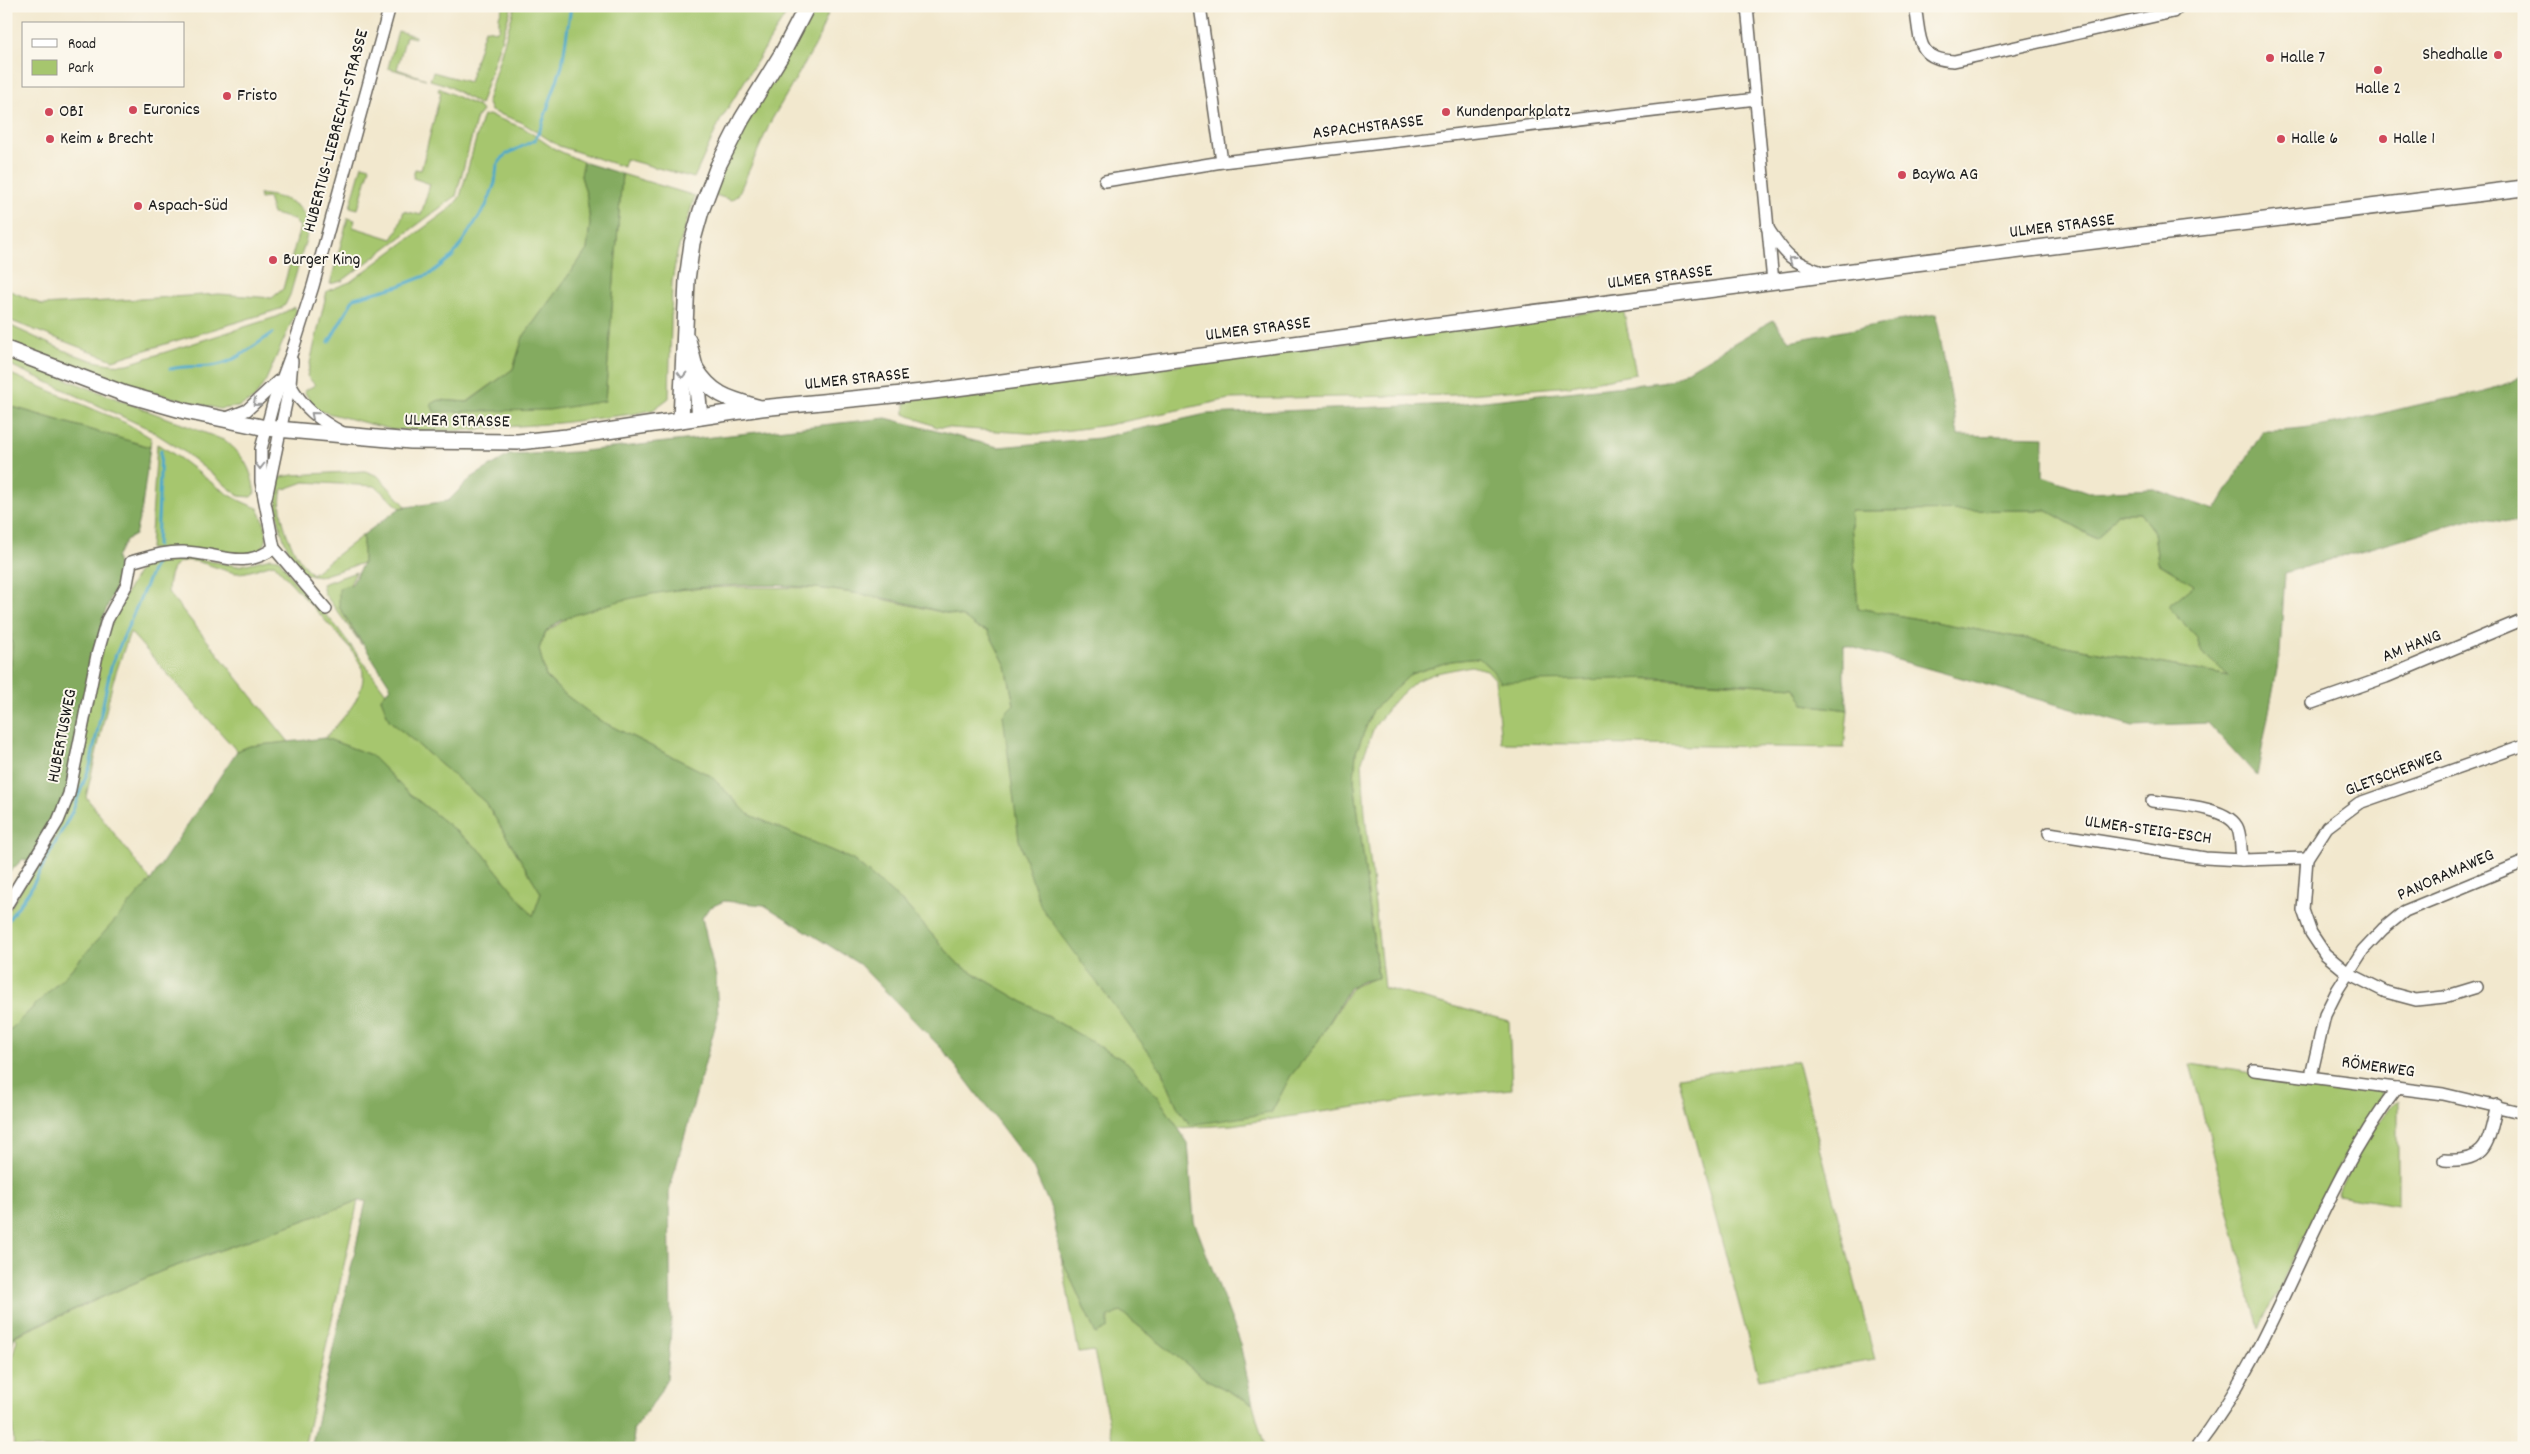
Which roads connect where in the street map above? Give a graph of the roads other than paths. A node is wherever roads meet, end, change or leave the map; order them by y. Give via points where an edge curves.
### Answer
1 (390, 6) edge
2 (807, 6) edge
3 (1200, 6) edge
4 (1747, 6) edge
5 (1915, 6) edge
6 (2179, 6) edge
7 (1756, 99) junction
8 (1222, 162) junction
9 (1105, 181) dead end
10 (2524, 188) edge
11 (1766, 226) junction
12 (1831, 274) junction
13 (1773, 282) junction
14 (686, 330) junction
15 (6, 350) edge
16 (694, 367) junction
17 (285, 381) junction
18 (760, 408) junction
19 (700, 418) junction
20 (224, 419) junction
21 (681, 420) junction
22 (266, 428) junction
23 (281, 430) junction
24 (348, 436) junction
25 (265, 504) junction
26 (274, 548) junction
27 (326, 609) dead end
28 (2524, 619) edge
29 (2312, 703) dead end
30 (2524, 745) edge
31 (2152, 800) dead end
32 (2049, 833) dead end
33 (2307, 858) junction
34 (2242, 860) junction
35 (2524, 862) edge
36 (6, 906) edge
37 (2348, 973) junction
38 (2477, 987) dead end
39 (2254, 1070) dead end
40 (2310, 1076) junction
41 (2397, 1088) junction
42 (2497, 1105) junction
43 (2524, 1113) edge
44 (2444, 1160) dead end
45 (2196, 1448) edge

1 - 17 street, HUBERTUS-LIEBRECHT-STRASSE
2 - 14 main road via 738,127 718,166 701,211 687,280
3 - 8 street
4 - 7 street
5 - 6 street via 1924,51 1932,58 1954,61 2173,12
7 - 8 street, ASPACHSTRASSE
7 - 11 street
8 - 9 street, ASPACHSTRASSE
10 - 12 main road, ULMER STRASSE
12 -> 11 street via 1793,261
11 - 13 street
12 - 13 main road, ULMER STRASSE
13 - 18 main road, ULMER STRASSE via 933,391
14 - 16 main road
14 -> 21 main road via 682,355
15 - 20 main road, ULMER STRASSE via 125,394
16 - 18 main road via 706,385 724,397
16 - 19 main road
17 -> 20 street via 247,410
17 - 22 street, HUBERTUS-LIEBRECHT-STRASSE
17 - 23 street, HUBERTUS-LIEBRECHT-STRASSE
24 -> 17 street via 308,411
18 - 19 main road, ULMER STRASSE
19 - 21 main road, ULMER STRASSE
20 - 22 main road, ULMER STRASSE
21 - 24 main road, ULMER STRASSE via 568,438 518,442 439,442
22 - 23 main road, ULMER STRASSE
22 -> 25 street, HUBERTUS-LIEBRECHT-STRASSE via 260,465
23 - 24 main road, ULMER STRASSE
23 - 25 street, HUBERTUS-LIEBRECHT-STRASSE
25 - 26 street, HUBERTUS-LIEBRECHT-STRASSE
26 - 27 street
26 - 36 street, HUBERTUSWEG via 261,557 243,561 186,552 163,553 131,562 127,584 106,620 96,655 69,794 49,836
28 - 29 street, AM HANG via 2386,677
30 - 33 street, GLETSCHERWEG via 2359,803 2327,827
31 - 34 street, ULMER-STEIG-ESCH via 2203,808 2231,818 2238,828
32 - 34 street, ULMER-STEIG-ESCH via 2205,858
33 - 34 street, ULMER-STEIG-ESCH
33 - 37 street, GLETSCHERWEG via 2303,910 2311,933 2325,954
35 - 37 street, PANORAMAWEG via 2405,911 2363,950
37 - 38 street via 2386,992 2416,1000 2444,997
37 - 40 street, PANORAMAWEG via 2325,1015
39 - 40 street, RÖMERWEG
40 - 41 street, RÖMERWEG
41 - 42 street, RÖMERWEG
41 - 45 street via 2352,1154 2244,1372
42 - 43 street, RÖMERWEG
42 - 44 street via 2489,1138 2482,1150 2473,1158

